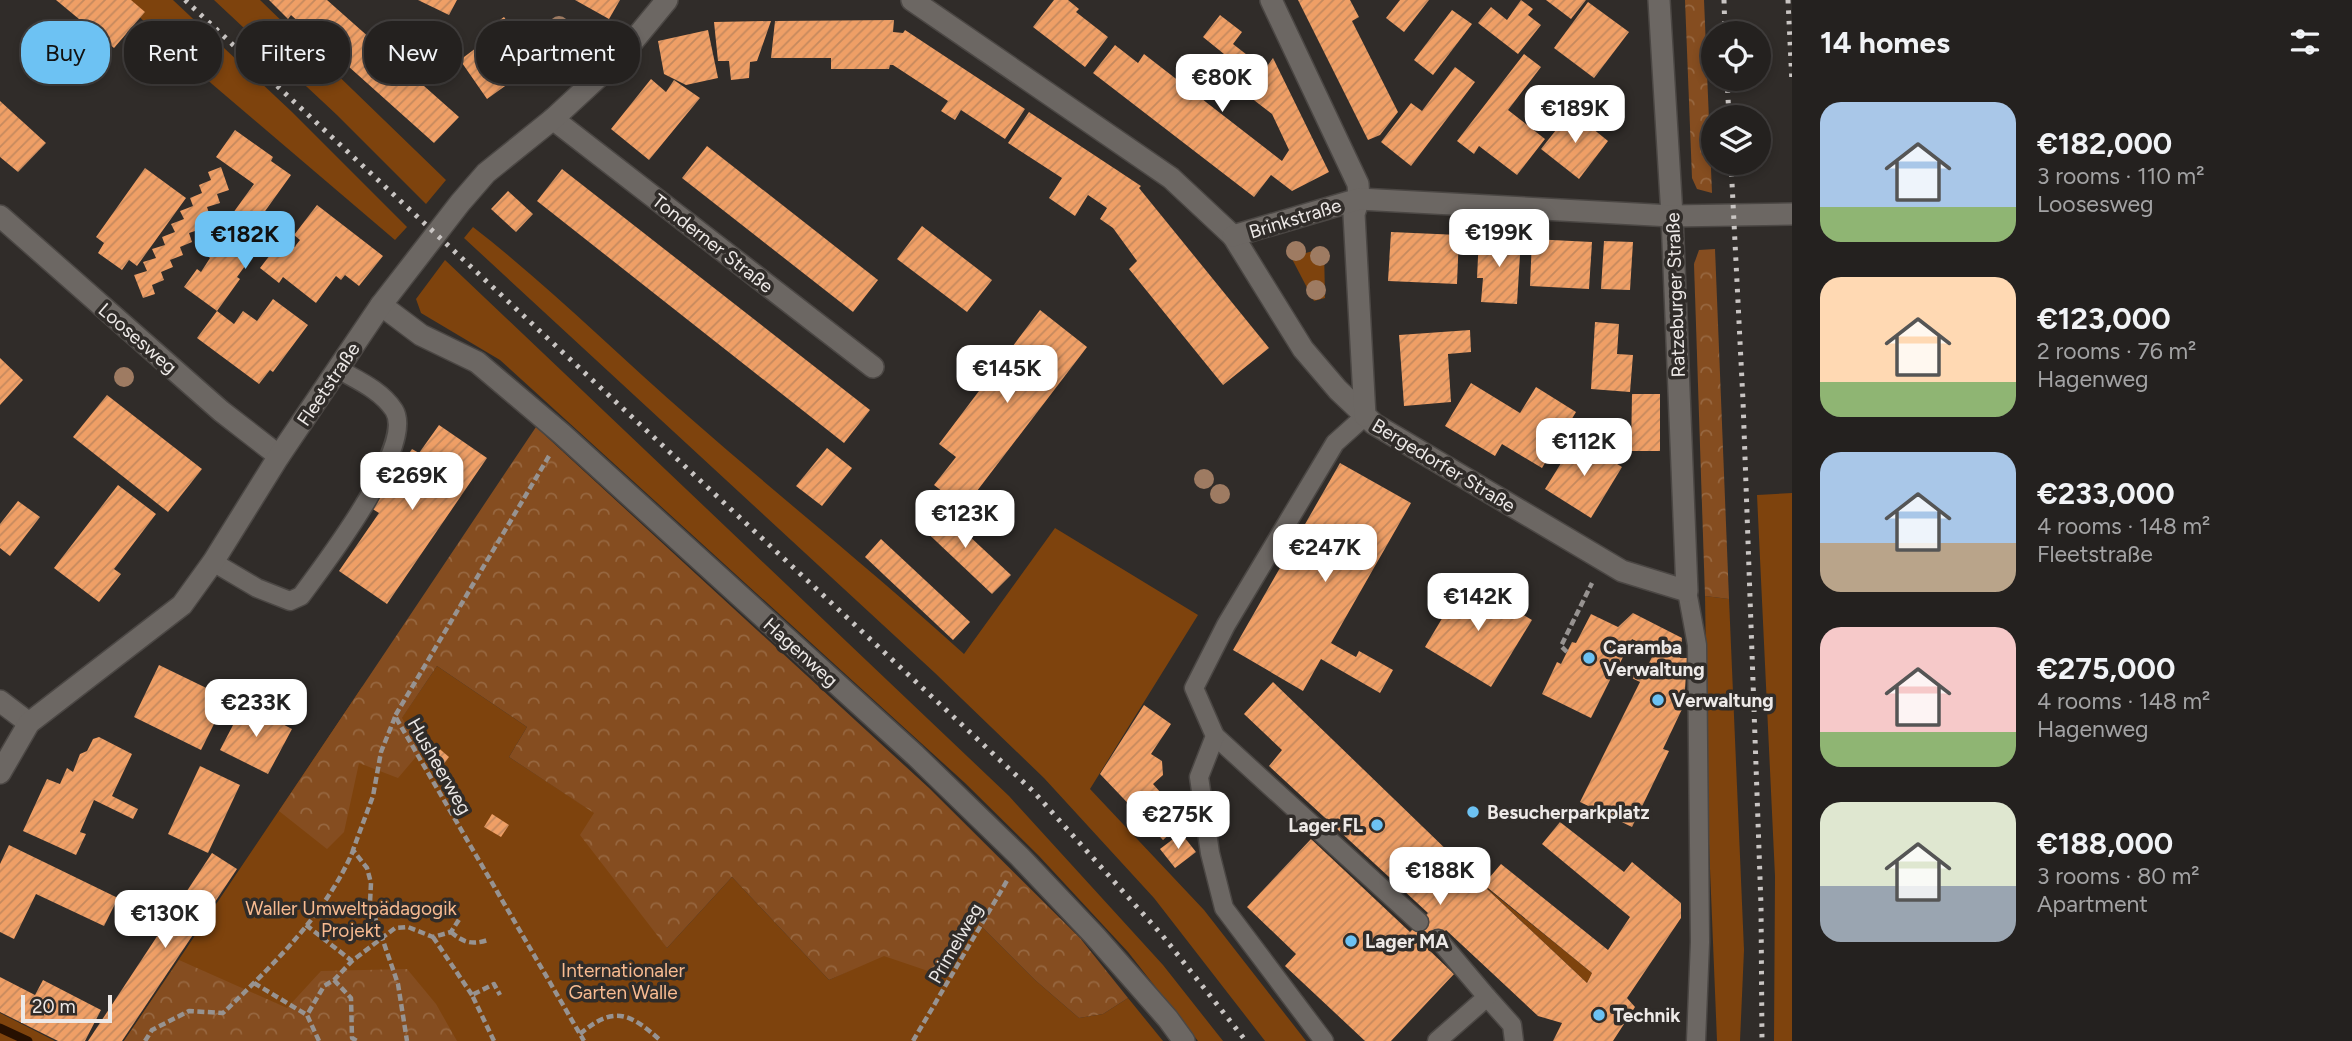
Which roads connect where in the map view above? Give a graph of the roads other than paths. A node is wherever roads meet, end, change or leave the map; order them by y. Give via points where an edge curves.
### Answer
1 (667, 0) edge
2 (912, 0) edge
3 (1271, 0) edge
4 (1659, 0) edge
5 (553, 120) junction
6 (1359, 199) junction
7 (1792, 214) edge
8 (0, 216) edge
9 (1672, 216) junction
10 (1233, 236) junction
11 (381, 305) junction
12 (873, 367) dead end
13 (338, 369) junction
14 (1365, 416) junction
15 (279, 456) junction
16 (213, 562) junction
17 (1687, 590) junction
18 (0, 701) edge
19 (29, 723) junction
20 (1215, 736) junction
21 (0, 773) edge
22 (1419, 922) dead end
23 (1438, 939) dead end
24 (1488, 997) junction
25 (1184, 1041) edge
26 (1324, 1041) edge
27 (1437, 1041) edge
28 (1514, 1041) edge
29 (1696, 1041) edge

1 - 5 street, Fleetstraße via 620,57
2 - 10 street, Brinkstraße via 1171,178
3 - 6 street via 1358,184
4 - 9 street, Ratzeburger Straße
5 - 11 street, Fleetstraße via 486,173
5 - 12 street, Tonderner Straße
6 - 9 street, Brinkstraße
6 - 10 street, Brinkstraße
6 - 14 street via 1353,214
7 - 9 street, Brinkstraße
8 - 15 street, Loosesweg via 221,411
9 - 17 street, Ratzeburger Straße
10 - 14 street, Bergedorfer Straße via 1304,349
11 - 13 street, Fleetstraße
11 - 25 street, Hagenweg via 421,335 477,362 915,755 1095,936
13 - 15 street, Fleetstraße
13 - 16 lane via 377,392 394,410 398,430 392,452 349,527 301,596 289,601
14 - 17 street, Bergedorfer Straße via 1622,570
14 - 20 lane via 1335,443 1226,625 1194,688
15 - 16 street, Fleetstraße
16 - 19 street, Fleetstraße via 182,605
17 - 29 lane via 1698,666
18 - 19 street
19 - 21 street, Fleetstraße
20 - 22 lane
20 - 26 lane via 1199,777 1224,908
23 - 24 lane
24 - 27 lane
24 - 28 lane via 1512,1025

